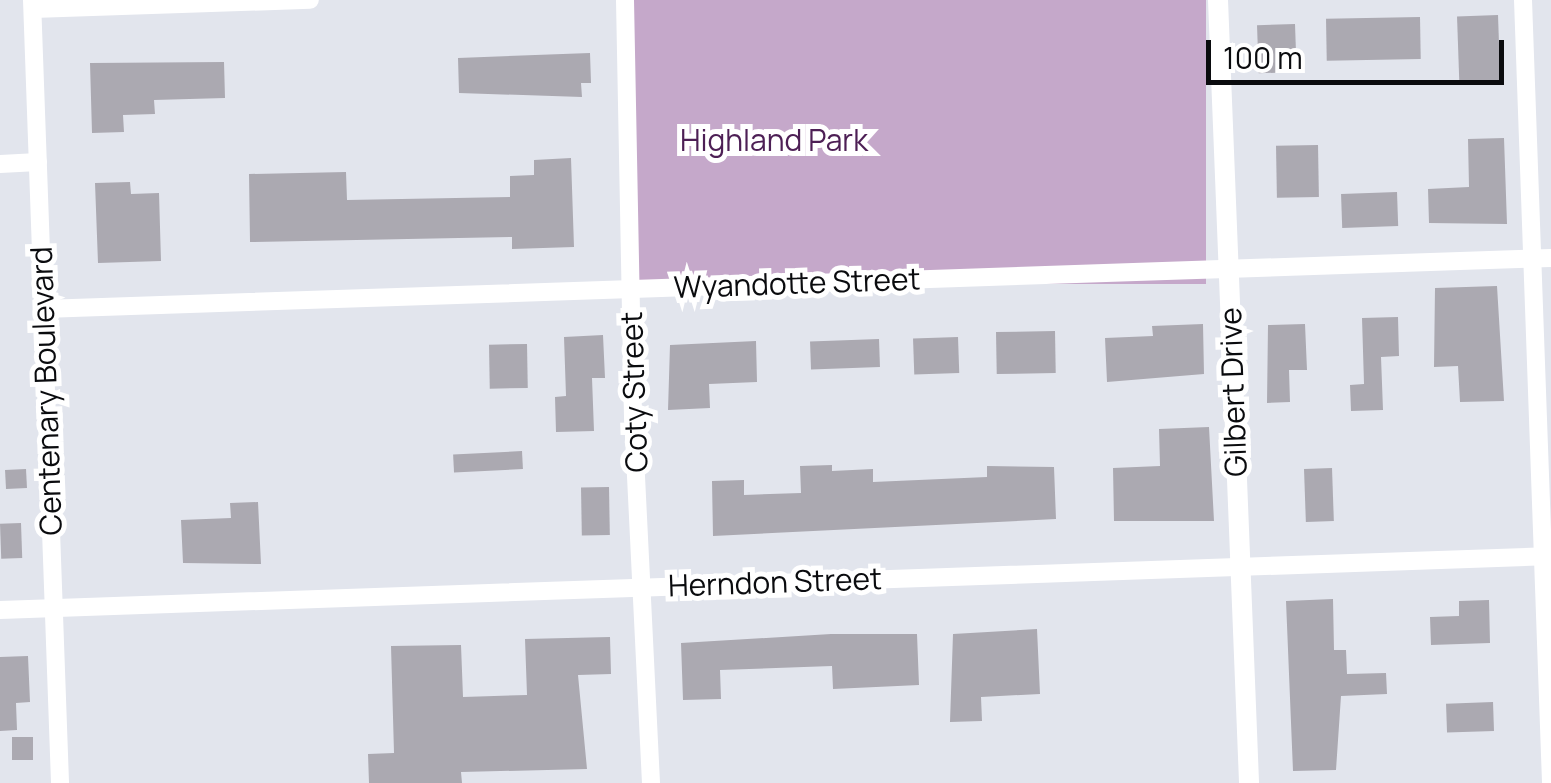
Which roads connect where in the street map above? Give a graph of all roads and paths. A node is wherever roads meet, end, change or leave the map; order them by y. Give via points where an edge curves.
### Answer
1 (310, 0) edge
2 (625, 0) edge
3 (1218, 0) edge
4 (1523, 0) edge
5 (32, 5) edge
6 (38, 162) junction
7 (0, 164) edge
8 (1541, 258) edge
9 (1229, 269) junction
10 (631, 288) junction
11 (43, 309) junction
12 (1546, 556) edge
13 (1240, 566) junction
14 (643, 587) junction
15 (55, 608) junction
16 (0, 610) edge
17 (60, 783) edge
18 (651, 783) edge
19 (1249, 783) edge
20 (1550, 783) edge

1 - 5 street
2 - 10 street, Coty Street
3 - 9 street, Gilbert Drive
4 - 8 street
5 - 6 street, Centenary Boulevard
6 - 7 street
6 - 11 street, Centenary Boulevard
8 - 9 street, Wyandotte Street
8 - 12 street
9 - 10 street, Wyandotte Street
9 - 13 street, Gilbert Drive
10 - 11 street, Wyandotte Street
10 - 14 street, Coty Street
11 - 15 street, Centenary Boulevard
12 - 13 street, Herndon Street
12 - 20 street
13 - 14 street, Herndon Street
13 - 19 street, Gilbert Drive
14 - 15 street, Herndon Street
14 - 18 street, Coty Street
15 - 16 street, Herndon Street
15 - 17 street, Centenary Boulevard

